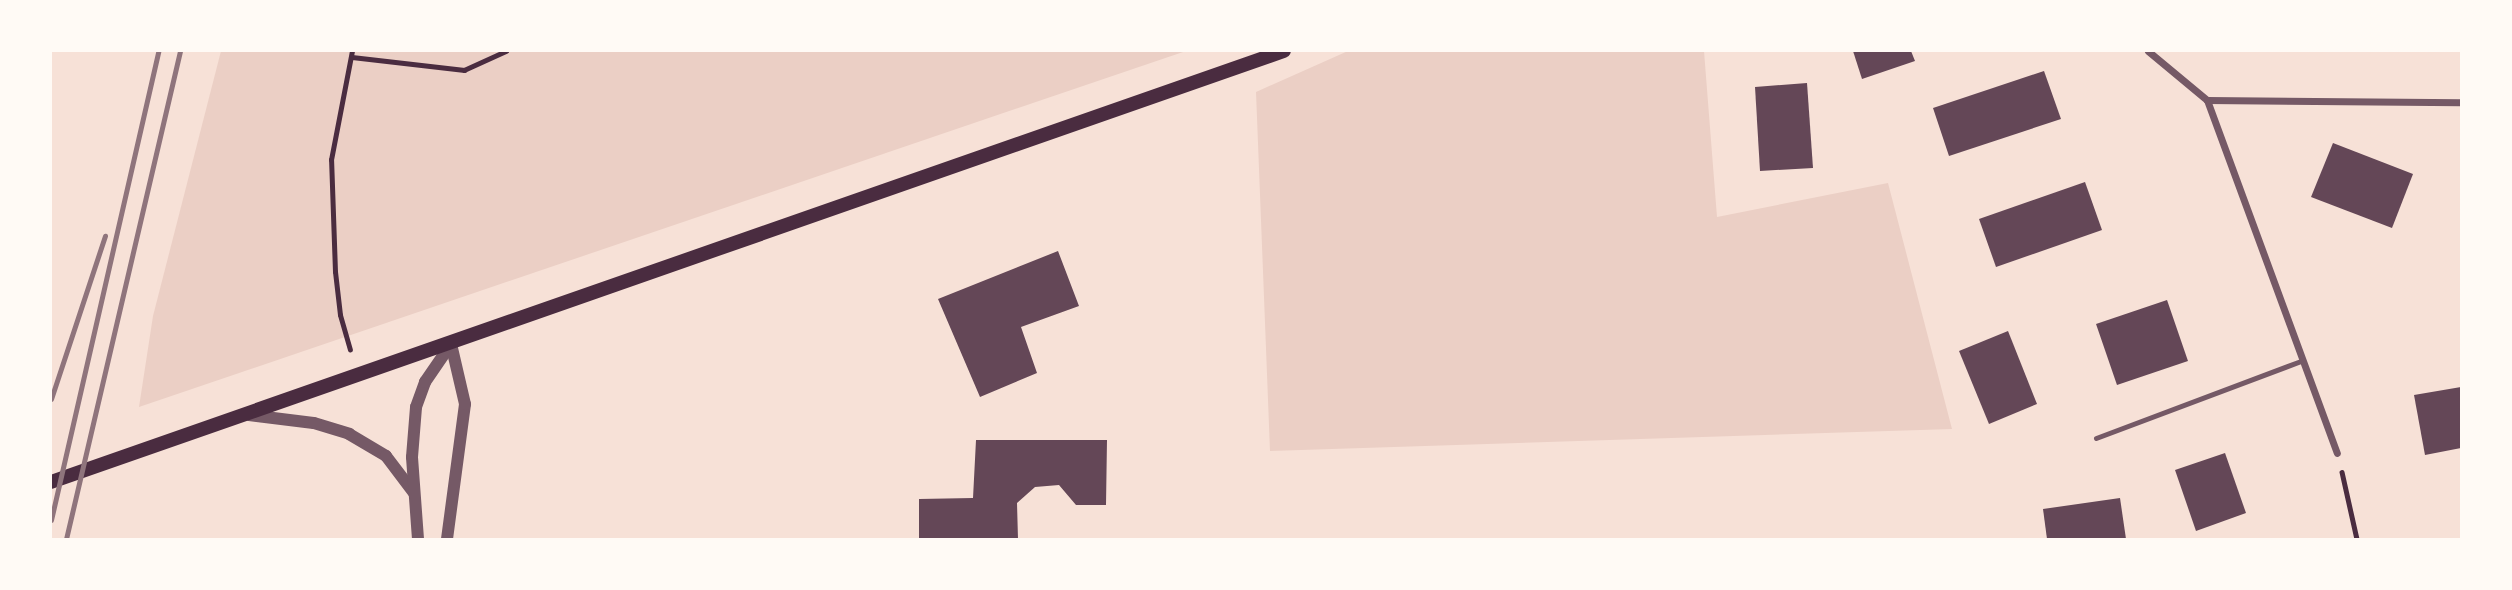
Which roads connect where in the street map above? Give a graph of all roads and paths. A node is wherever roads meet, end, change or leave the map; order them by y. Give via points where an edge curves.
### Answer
1 (506, 51) edge
2 (1284, 51) edge
3 (2148, 51) edge
4 (352, 54) edge
5 (2207, 100) junction
6 (2461, 102) edge
7 (451, 344) junction
8 (2303, 360) junction
9 (358, 377) junction
10 (249, 415) junction
11 (2096, 438) dead end
12 (2337, 453) joint
13 (51, 482) edge
14 (414, 493) junction
15 (418, 539) edge
16 (446, 539) edge
17 (2357, 539) edge

1 - 4 path via 464,70
2 - 7 main road
3 - 5 street
4 - 9 path via 331,160 340,316
5 - 6 street
5 - 8 street
7 - 9 main road
7 - 14 street via 425,382 416,407
7 - 16 street via 465,414
8 - 11 lane
8 - 12 street
9 - 10 main road
10 - 13 main road
10 - 14 street via 349,434 386,456
12 - 17 path
14 - 15 street

